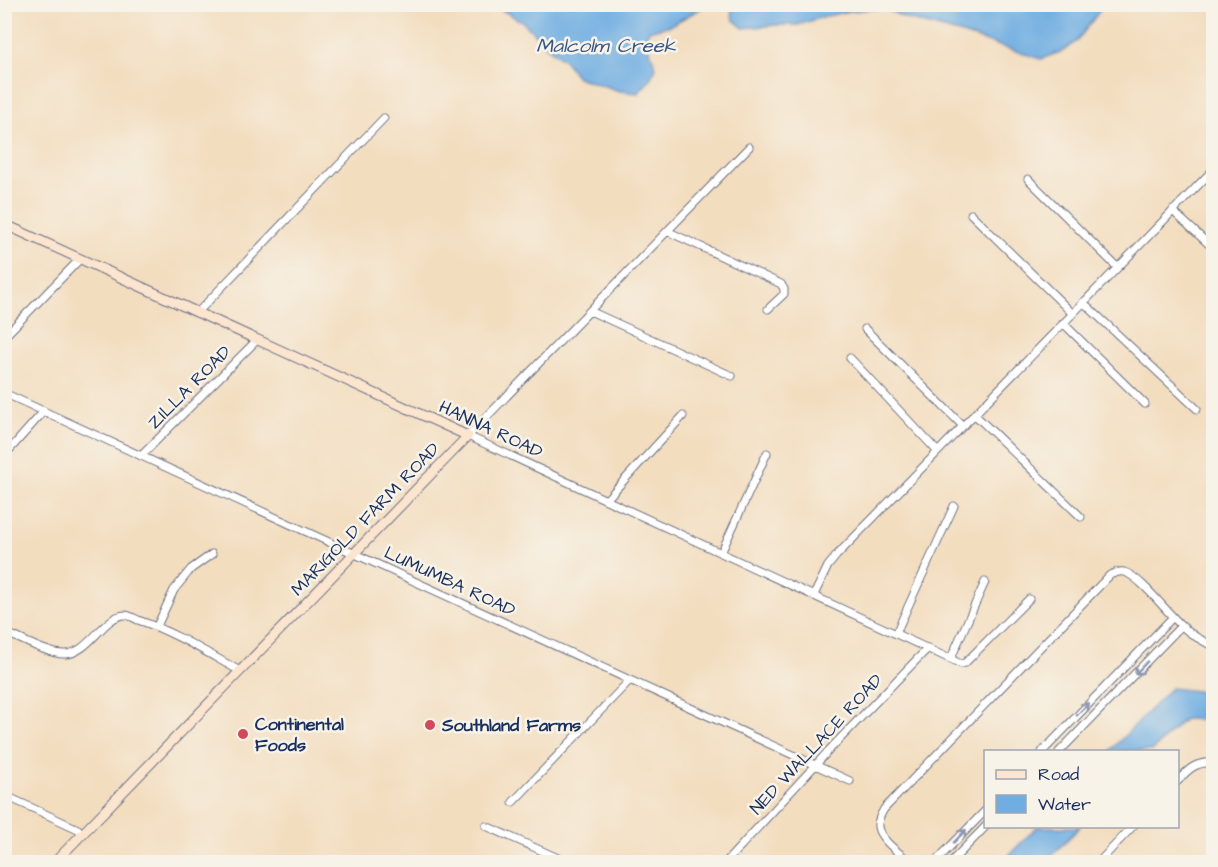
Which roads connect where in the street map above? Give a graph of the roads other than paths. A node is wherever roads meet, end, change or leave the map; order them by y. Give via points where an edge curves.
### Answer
1 (384, 118) dead end
2 (748, 147) dead end
3 (1214, 169) edge
4 (1028, 179) dead end
5 (1173, 210) junction
6 (970, 214) dead end
7 (4, 225) edge
8 (668, 231) junction
9 (1214, 249) edge
10 (80, 259) junction
11 (1117, 267) junction
12 (1083, 302) junction
13 (768, 309) dead end
14 (590, 311) junction
15 (197, 313) junction
16 (1072, 313) junction
17 (1063, 323) junction
18 (865, 329) dead end
19 (4, 337) edge
20 (257, 340) junction
21 (850, 358) dead end
22 (732, 376) dead end
23 (4, 393) edge
24 (1145, 404) dead end
25 (1197, 410) dead end
26 (44, 411) junction
27 (974, 414) junction
28 (683, 416) dead end
29 (962, 425) junction
30 (468, 436) junction
31 (937, 451) junction
32 (767, 453) dead end
33 (4, 456) edge
34 (141, 456) junction
35 (606, 500) junction
36 (954, 506) dead end
37 (1081, 517) dead end
38 (354, 553) junction
39 (721, 553) junction
40 (212, 554) dead end
41 (985, 582) dead end
42 (814, 595) junction
43 (1029, 598) dead end
44 (1173, 617) junction
45 (157, 626) junction
46 (1181, 626) junction
47 (4, 632) edge
48 (896, 633) junction
49 (1214, 646) edge
50 (928, 648) junction
51 (951, 658) junction
52 (240, 671) junction
53 (630, 680) junction
54 (1044, 750) edge
55 (1061, 750) edge
56 (1214, 762) edge
57 (816, 765) junction
58 (1179, 780) edge
59 (850, 781) dead end
60 (4, 795) edge
61 (513, 802) dead end
62 (984, 812) edge
63 (486, 826) dead end
64 (984, 828) edge
65 (1131, 828) edge
66 (83, 834) junction
67 (1214, 860) edge
68 (55, 862) edge
69 (567, 862) edge
70 (726, 862) edge
71 (910, 862) edge
72 (935, 862) edge
73 (951, 862) edge
74 (1099, 862) edge
75 (1210, 862) edge

1 - 15 street
2 - 8 street, MARIGOLD FARM ROAD
3 - 5 street
4 - 11 street
5 - 9 street
5 - 11 street
6 - 16 street
7 - 10 street, HANNA ROAD
8 - 13 street via 781,284 784,294
8 - 14 street, MARIGOLD FARM ROAD
10 - 15 street, HANNA ROAD
10 - 19 street
11 - 12 street
12 - 16 street
12 - 25 street
14 - 22 street
14 - 30 street, MARIGOLD FARM ROAD
15 - 20 street, HANNA ROAD
16 - 17 street
17 - 24 street
17 - 27 street
18 - 29 street
20 - 30 street, HANNA ROAD
20 - 34 street, ZILLA ROAD
21 - 31 street
23 - 26 street, LUMUMBA ROAD
26 - 33 street
26 - 34 street, LUMUMBA ROAD
27 - 29 street
27 - 37 street
28 - 35 street
29 - 31 street
30 - 35 street, HANNA ROAD
30 - 38 street, MARIGOLD FARM ROAD
31 - 42 street via 832,560
32 - 39 street
34 - 38 street, LUMUMBA ROAD
35 - 39 street, HANNA ROAD
36 - 48 street
38 - 52 street, MARIGOLD FARM ROAD
38 - 53 street, LUMUMBA ROAD
39 - 42 street, HANNA ROAD
40 - 45 street via 174,590
41 - 51 street
42 - 48 street, HANNA ROAD
43 - 51 street, HANNA ROAD via 964,663
44 - 46 street
54 -> 44 street
44 - 71 street via 1127,573 1116,572 1106,579 884,809 877,826 880,833
45 - 47 street via 124,615 111,620 89,642 66,655
45 - 52 street
46 - 49 street
46 -> 55 street
48 - 50 street, HANNA ROAD
50 - 51 street, HANNA ROAD
50 - 57 street, NED WALLACE ROAD
52 - 66 street, MARIGOLD FARM ROAD
53 - 57 street, LUMUMBA ROAD
53 - 61 street
56 - 58 street via 1195,765
57 - 59 street, LUMUMBA ROAD
57 - 70 street, NED WALLACE ROAD
60 - 66 street
72 -> 62 street
63 - 69 street
64 - 73 street
65 - 74 street
66 - 68 street, MARIGOLD FARM ROAD
67 - 75 street

